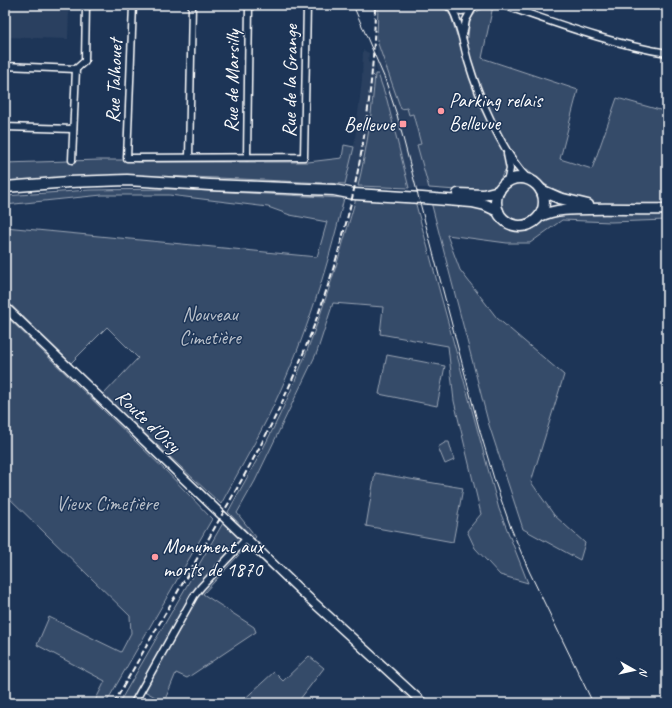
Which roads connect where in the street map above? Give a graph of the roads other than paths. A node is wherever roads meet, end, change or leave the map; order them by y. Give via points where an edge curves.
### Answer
1 (86, 5) edge
2 (133, 5) edge
3 (192, 5) edge
4 (250, 5) edge
5 (307, 5) edge
6 (503, 5) edge
7 (449, 7) edge
8 (474, 7) edge
9 (463, 41) junction
10 (667, 53) edge
11 (5, 66) edge
12 (76, 69) junction
13 (5, 127) edge
14 (73, 129) junction
15 (505, 147) junction
16 (189, 157) junction
17 (247, 158) junction
18 (72, 160) dead end
19 (529, 180) junction
20 (506, 183) junction
21 (175, 184) junction
22 (5, 187) edge
23 (334, 190) junction
24 (541, 190) junction
25 (499, 191) junction
26 (5, 193) edge
27 (609, 208) junction
28 (667, 210) edge
29 (498, 211) junction
30 (540, 216) junction
31 (5, 306) edge
32 (247, 538) junction
33 (134, 703) edge
34 (423, 703) edge

1 - 12 street via 85,61
2 - 16 street, Rue Talhouet via 127,158
3 - 16 street
4 - 17 street, Rue de Marsilly
5 - 17 street, Rue de la Grange via 304,157
6 - 10 street via 575,30
7 - 8 street via 462,12
7 - 9 street via 455,16
8 - 9 street via 465,23
9 - 15 street via 478,88
11 - 12 street
12 - 14 street
13 - 14 street
14 - 18 street
15 - 19 street
15 - 20 street via 510,169
16 - 17 street
19 - 20 main road via 516,179
19 - 24 main road
20 - 25 main road
21 - 22 main road via 107,180
21 - 23 main road
21 - 26 main road via 107,185
23 - 25 main road via 365,189 474,195 487,195
23 - 29 main road via 354,194 472,202
24 - 27 main road via 568,201
24 - 30 main road via 544,202
25 - 29 main road via 496,200
27 - 28 main road
27 - 30 main road via 560,210
29 - 30 main road via 505,221 517,226 530,224
31 - 32 street, Route d'Oisy
32 - 33 street via 197,591
32 - 34 street, Route d'Oisy via 269,559 295,578

